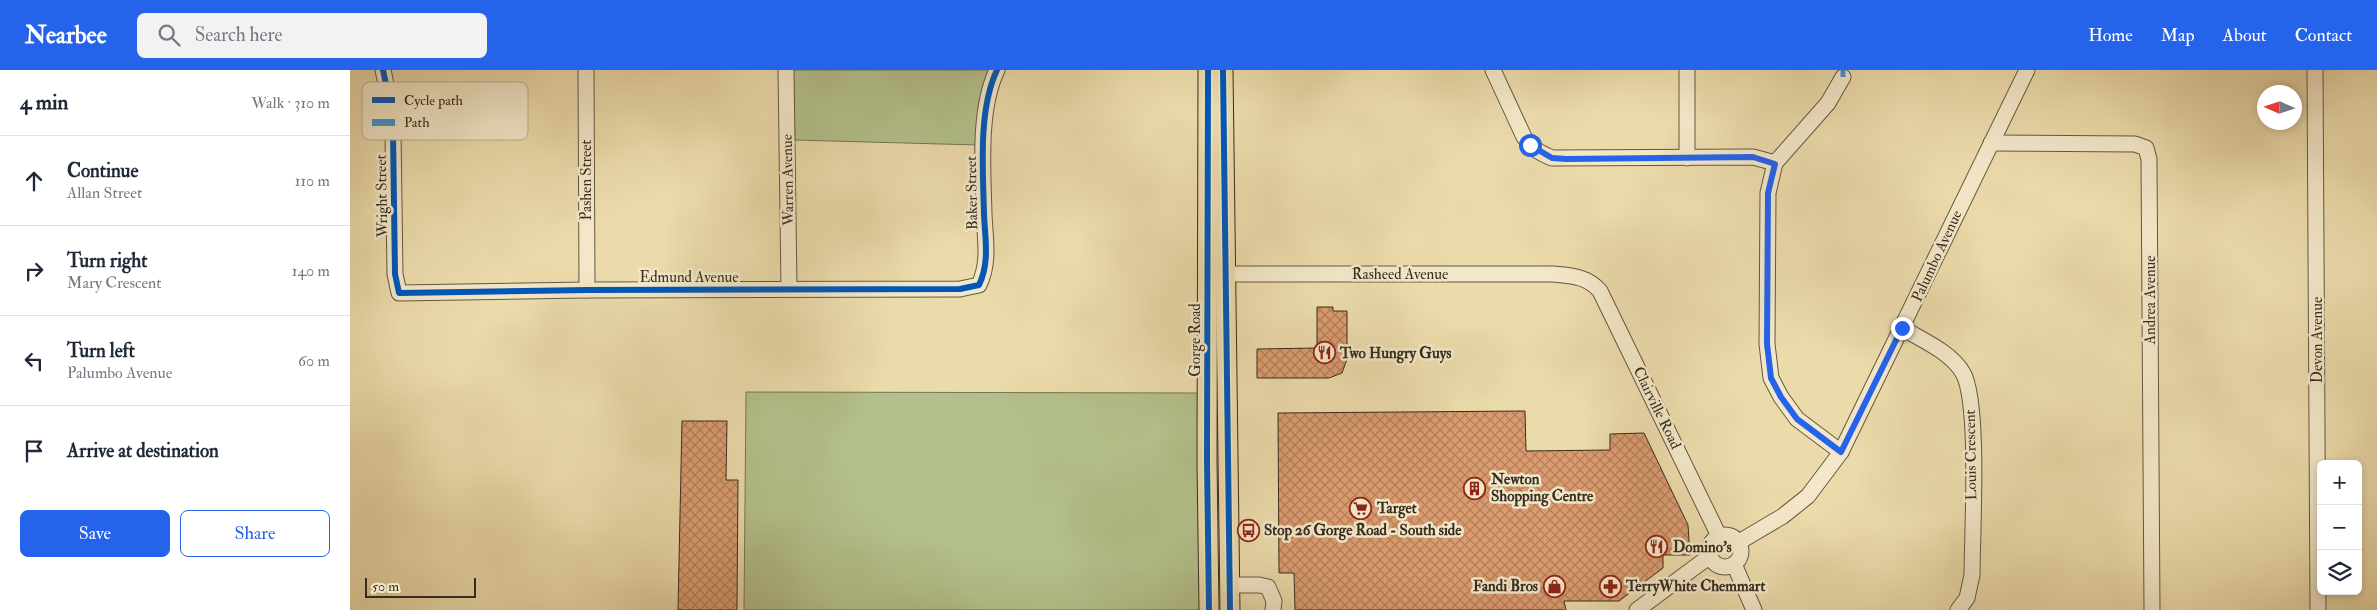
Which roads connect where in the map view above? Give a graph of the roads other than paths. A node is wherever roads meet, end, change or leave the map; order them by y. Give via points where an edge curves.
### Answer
1 (586, 70) edge
2 (786, 70) edge
3 (996, 70) edge
4 (1208, 70) edge
5 (1223, 70) edge
6 (1493, 70) edge
7 (1687, 70) edge
8 (2027, 70) edge
9 (2315, 70) edge
10 (1843, 77) dead end
11 (393, 140) edge
12 (1991, 142) junction
13 (1687, 158) junction
14 (1775, 164) junction
15 (1216, 274) junction
16 (1591, 282) joint
17 (979, 285) joint
18 (789, 289) junction
19 (587, 290) junction
20 (399, 293) joint
21 (1902, 328) junction
22 (1841, 452) junction
23 (1720, 536) junction
24 (1738, 542) junction
25 (1710, 556) junction
26 (1734, 564) junction
27 (1208, 570) junction
28 (1229, 585) junction
29 (1209, 610) edge
30 (1230, 610) edge
31 (1273, 610) edge
32 (1637, 610) edge
33 (1754, 610) edge
34 (1958, 610) edge
35 (2152, 610) edge
36 (2318, 610) edge

1 - 19 street, Pashen Street
2 - 18 street, Warren Avenue
3 - 17 street, Baker Street via 985,120 986,270
4 - 15 main road, Gorge Road
5 - 15 main road, Gorge Road
6 - 13 street via 1524,137 1540,153 1567,159
7 - 13 street
8 - 12 street, Palumbo Avenue
9 - 36 street, Devon Avenue
10 - 14 street via 1828,103
11 - 20 street, Wright Street via 395,274
12 - 21 street, Palumbo Avenue
12 - 35 street, Andrea Avenue via 2135,144 2146,148 2149,169
13 - 14 street via 1753,157
14 - 22 street via 1768,193 1767,344 1771,378 1797,419
15 - 16 street, Rasheed Avenue via 1553,274 1578,276
15 - 27 main road, Gorge Road
15 - 28 main road, Gorge Road
16 - 23 street, Clairville Road via 1600,292
17 - 18 street, Edmund Avenue via 960,289
18 - 19 street, Edmund Avenue
19 - 20 street, Edmund Avenue
21 - 22 street, Palumbo Avenue
21 - 34 street, Louis Crescent via 1952,361 1964,374 1971,402 1972,575 1967,598
22 - 24 street, Palumbo Avenue via 1808,496 1783,516
23 - 24 street via 1732,536
23 - 25 street via 1710,545
24 - 26 street via 1741,552
25 - 26 street via 1724,567
25 - 32 street
26 - 33 street
27 - 28 main road
27 - 29 main road, Gorge Road
28 - 30 main road, Gorge Road
28 - 31 street via 1268,588 1274,600

